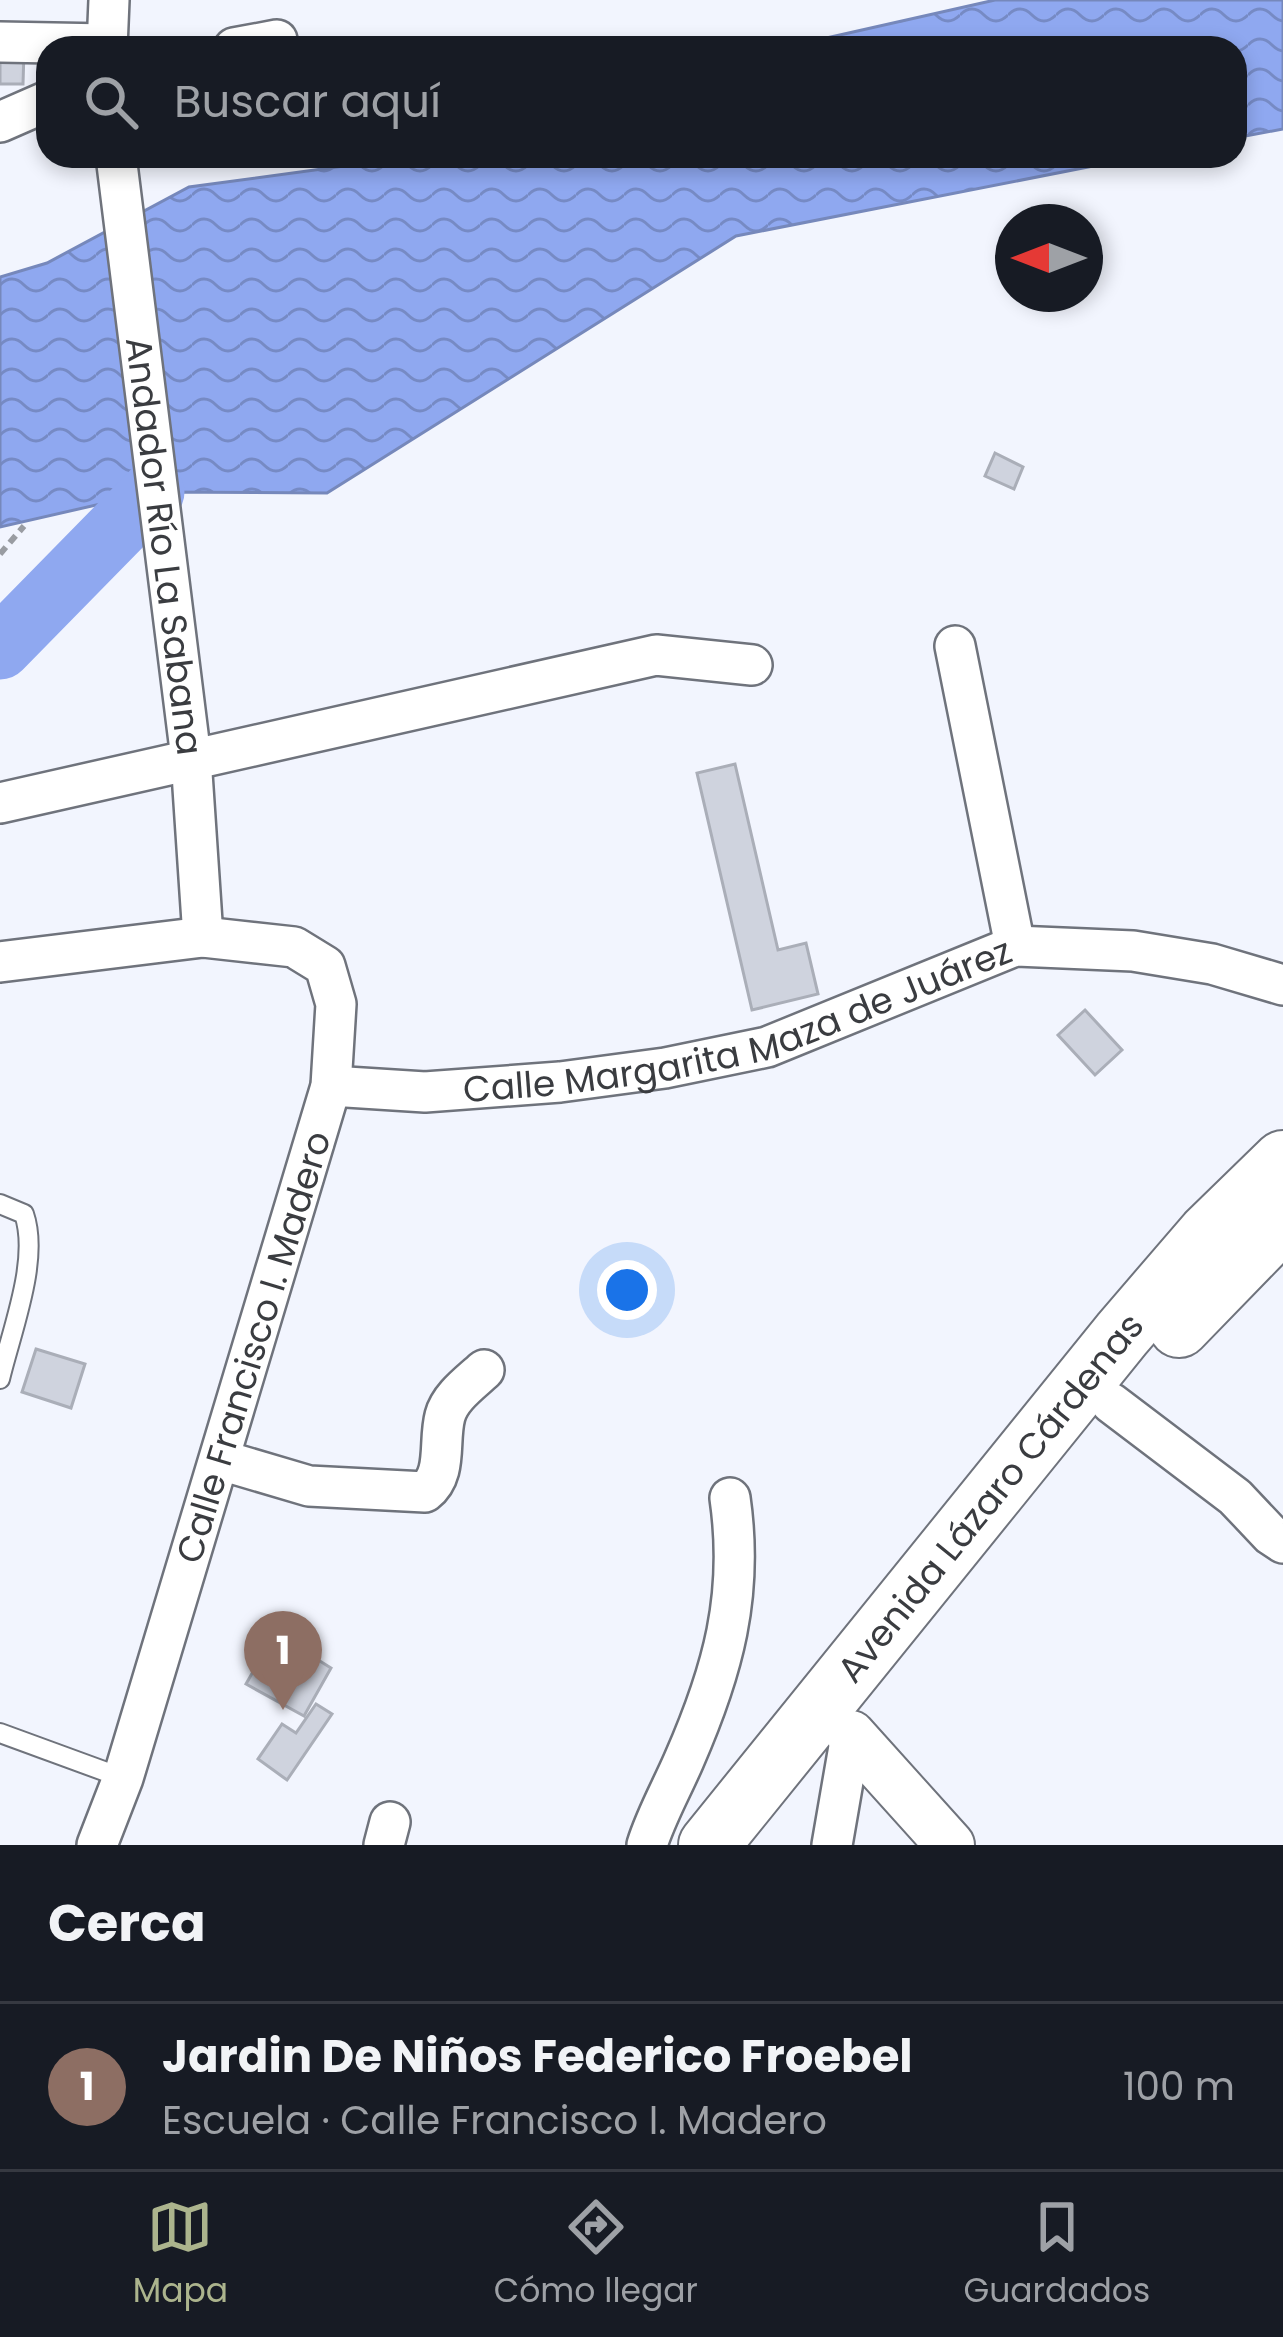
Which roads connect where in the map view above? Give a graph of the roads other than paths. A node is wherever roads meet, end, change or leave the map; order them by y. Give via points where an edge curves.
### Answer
1 (109, 0) edge
2 (107, 36) edge
3 (0, 42) edge
4 (36, 43) edge
5 (36, 106) edge
6 (0, 122) edge
7 (117, 168) edge
8 (955, 646) dead end
9 (752, 664) dead end
10 (191, 758) junction
11 (0, 802) edge
12 (203, 937) junction
13 (1015, 946) junction
14 (0, 962) edge
15 (1283, 985) edge
16 (331, 1086) junction
17 (1283, 1161) edge
18 (0, 1204) edge
19 (1283, 1220) edge
20 (484, 1370) dead end
21 (0, 1379) edge
22 (1111, 1403) junction
23 (221, 1460) junction
24 (730, 1498) dead end
25 (1283, 1543) edge
26 (0, 1733) edge
27 (851, 1735) junction
28 (123, 1778) junction
29 (97, 1845) edge
30 (647, 1845) edge
31 (709, 1845) edge
32 (760, 1845) edge
33 (832, 1845) edge
34 (950, 1845) edge

1 - 2 street
3 - 4 street
5 - 6 street
7 - 10 street, Andador Río La Sabana
8 - 13 street
9 - 10 street via 656,655
10 - 11 street
10 - 12 street, Andador Río La Sabana
12 - 14 street
12 - 16 street, Calle Francisco I. Madero via 294,946 325,966 335,1004
13 - 15 street, Calle Margarita Maza de Juárez via 1133,951
13 - 16 street, Calle Margarita Maza de Juárez via 767,1047 665,1068 425,1092
16 - 23 street, Calle Francisco I. Madero
17 - 31 main road, Avenida Lázaro Cárdenas via 1122,1334
18 - 21 lane via 24,1214 30,1231
19 - 22 main road, Avenida Lázaro Cárdenas
20 - 23 street via 451,1402 439,1471 425,1492 309,1486
22 - 25 street
22 - 27 main road, Avenida Lázaro Cárdenas
23 - 28 street, Calle Francisco I. Madero
24 - 30 street via 730,1627 711,1698
26 - 28 lane
27 - 32 main road, Avenida Lázaro Cárdenas
27 - 33 street
27 - 34 street
28 - 29 street, Calle Francisco I. Madero

